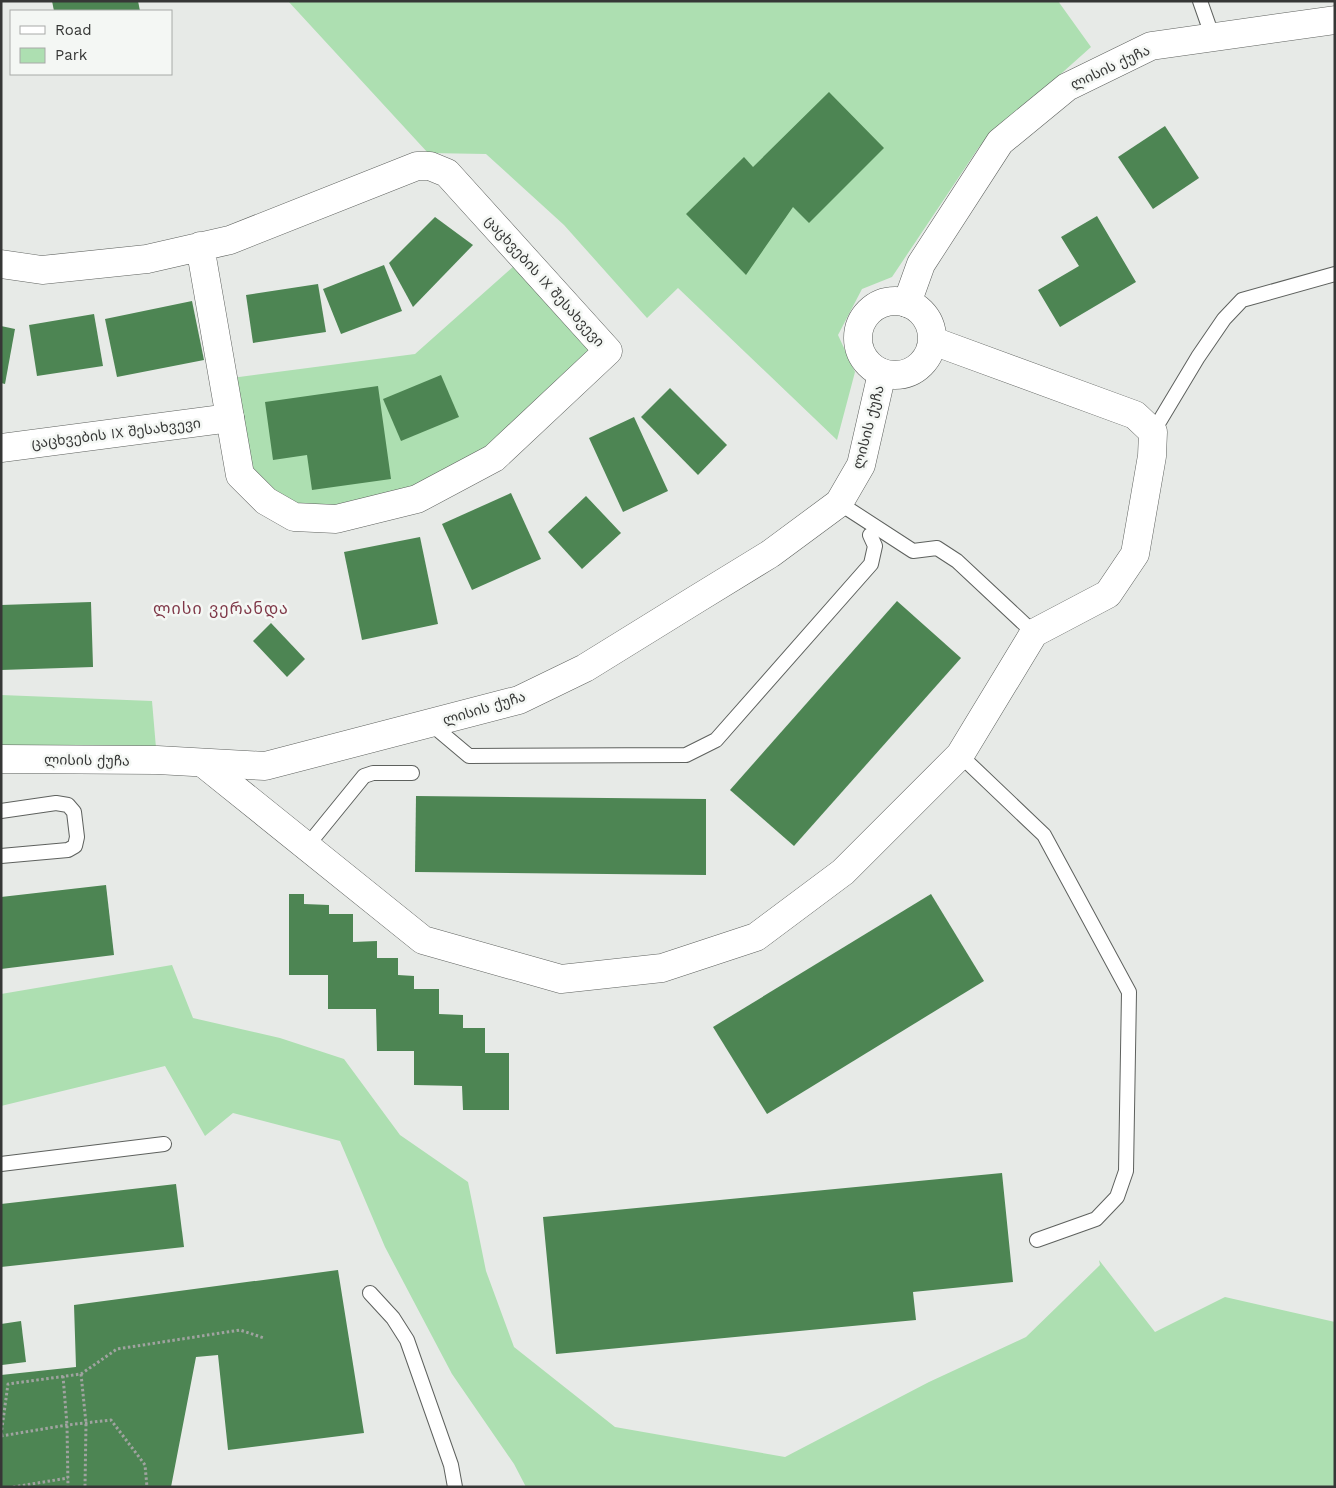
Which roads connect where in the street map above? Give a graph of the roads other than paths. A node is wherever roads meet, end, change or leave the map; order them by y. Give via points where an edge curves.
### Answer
1 (1200, 1) edge
2 (1335, 20) edge
3 (1213, 38) junction
4 (200, 246) junction
5 (1, 264) edge
6 (1335, 274) edge
7 (906, 303) junction
8 (932, 341) junction
9 (882, 373) junction
10 (230, 418) junction
11 (1153, 432) junction
12 (1, 448) edge
13 (839, 503) junction
14 (870, 535) dead end
15 (1034, 633) junction
16 (431, 724) junction
17 (960, 755) junction
18 (1, 759) edge
19 (202, 763) junction
20 (412, 773) dead end
21 (1, 812) edge
22 (307, 846) junction
23 (1, 856) edge
24 (164, 1144) dead end
25 (1, 1164) edge
26 (1037, 1240) dead end
27 (370, 1293) dead end
28 (455, 1487) edge

1 - 3 lane
2 - 3 street, ლისის ქუჩა
3 - 7 street, ლისის ქუჩა via 1151,46 1068,87 1000,142 921,264
4 - 5 street, ცაცხვების IX შესახვევი via 147,259 42,270
4 - 10 street, ცაცხვების IX შესახვევი
4 - 10 street, ცაცხვების IX შესახვევი via 230,240 417,166 430,166 447,173 608,351 494,458 417,499 336,519 294,517 266,501 240,475
6 - 11 lane via 1242,300 1224,319 1198,357
7 - 8 street via 926,317
7 - 9 street via 896,301 876,306 862,321 858,342 861,352 866,361
8 - 9 street via 921,366 896,376
8 - 11 street via 1135,415
9 - 13 street, ლისის ქუჩა via 860,465
10 - 12 street, ცაცხვების IX შესახვევი
11 - 15 street via 1152,456 1135,554 1108,594
13 - 15 lane via 913,551 937,548 957,561
13 - 16 street, ლისის ქუჩა via 770,554 585,668 519,700
14 - 16 lane via 875,546 871,564 716,740 686,755 469,756
15 - 17 street
16 - 19 street, ლისის ქუჩა via 265,766
17 - 22 street via 843,872 756,937 662,968 561,979 423,940
17 - 26 lane via 1044,835 1128,992 1126,1171 1117,1197 1096,1219
18 - 19 street, ლისის ქუჩა
19 - 22 street
20 - 22 lane via 364,776
21 - 23 lane via 56,803 68,805 74,812 77,837 75,846 68,850
24 - 25 lane
27 - 28 lane via 408,1340 451,1465

